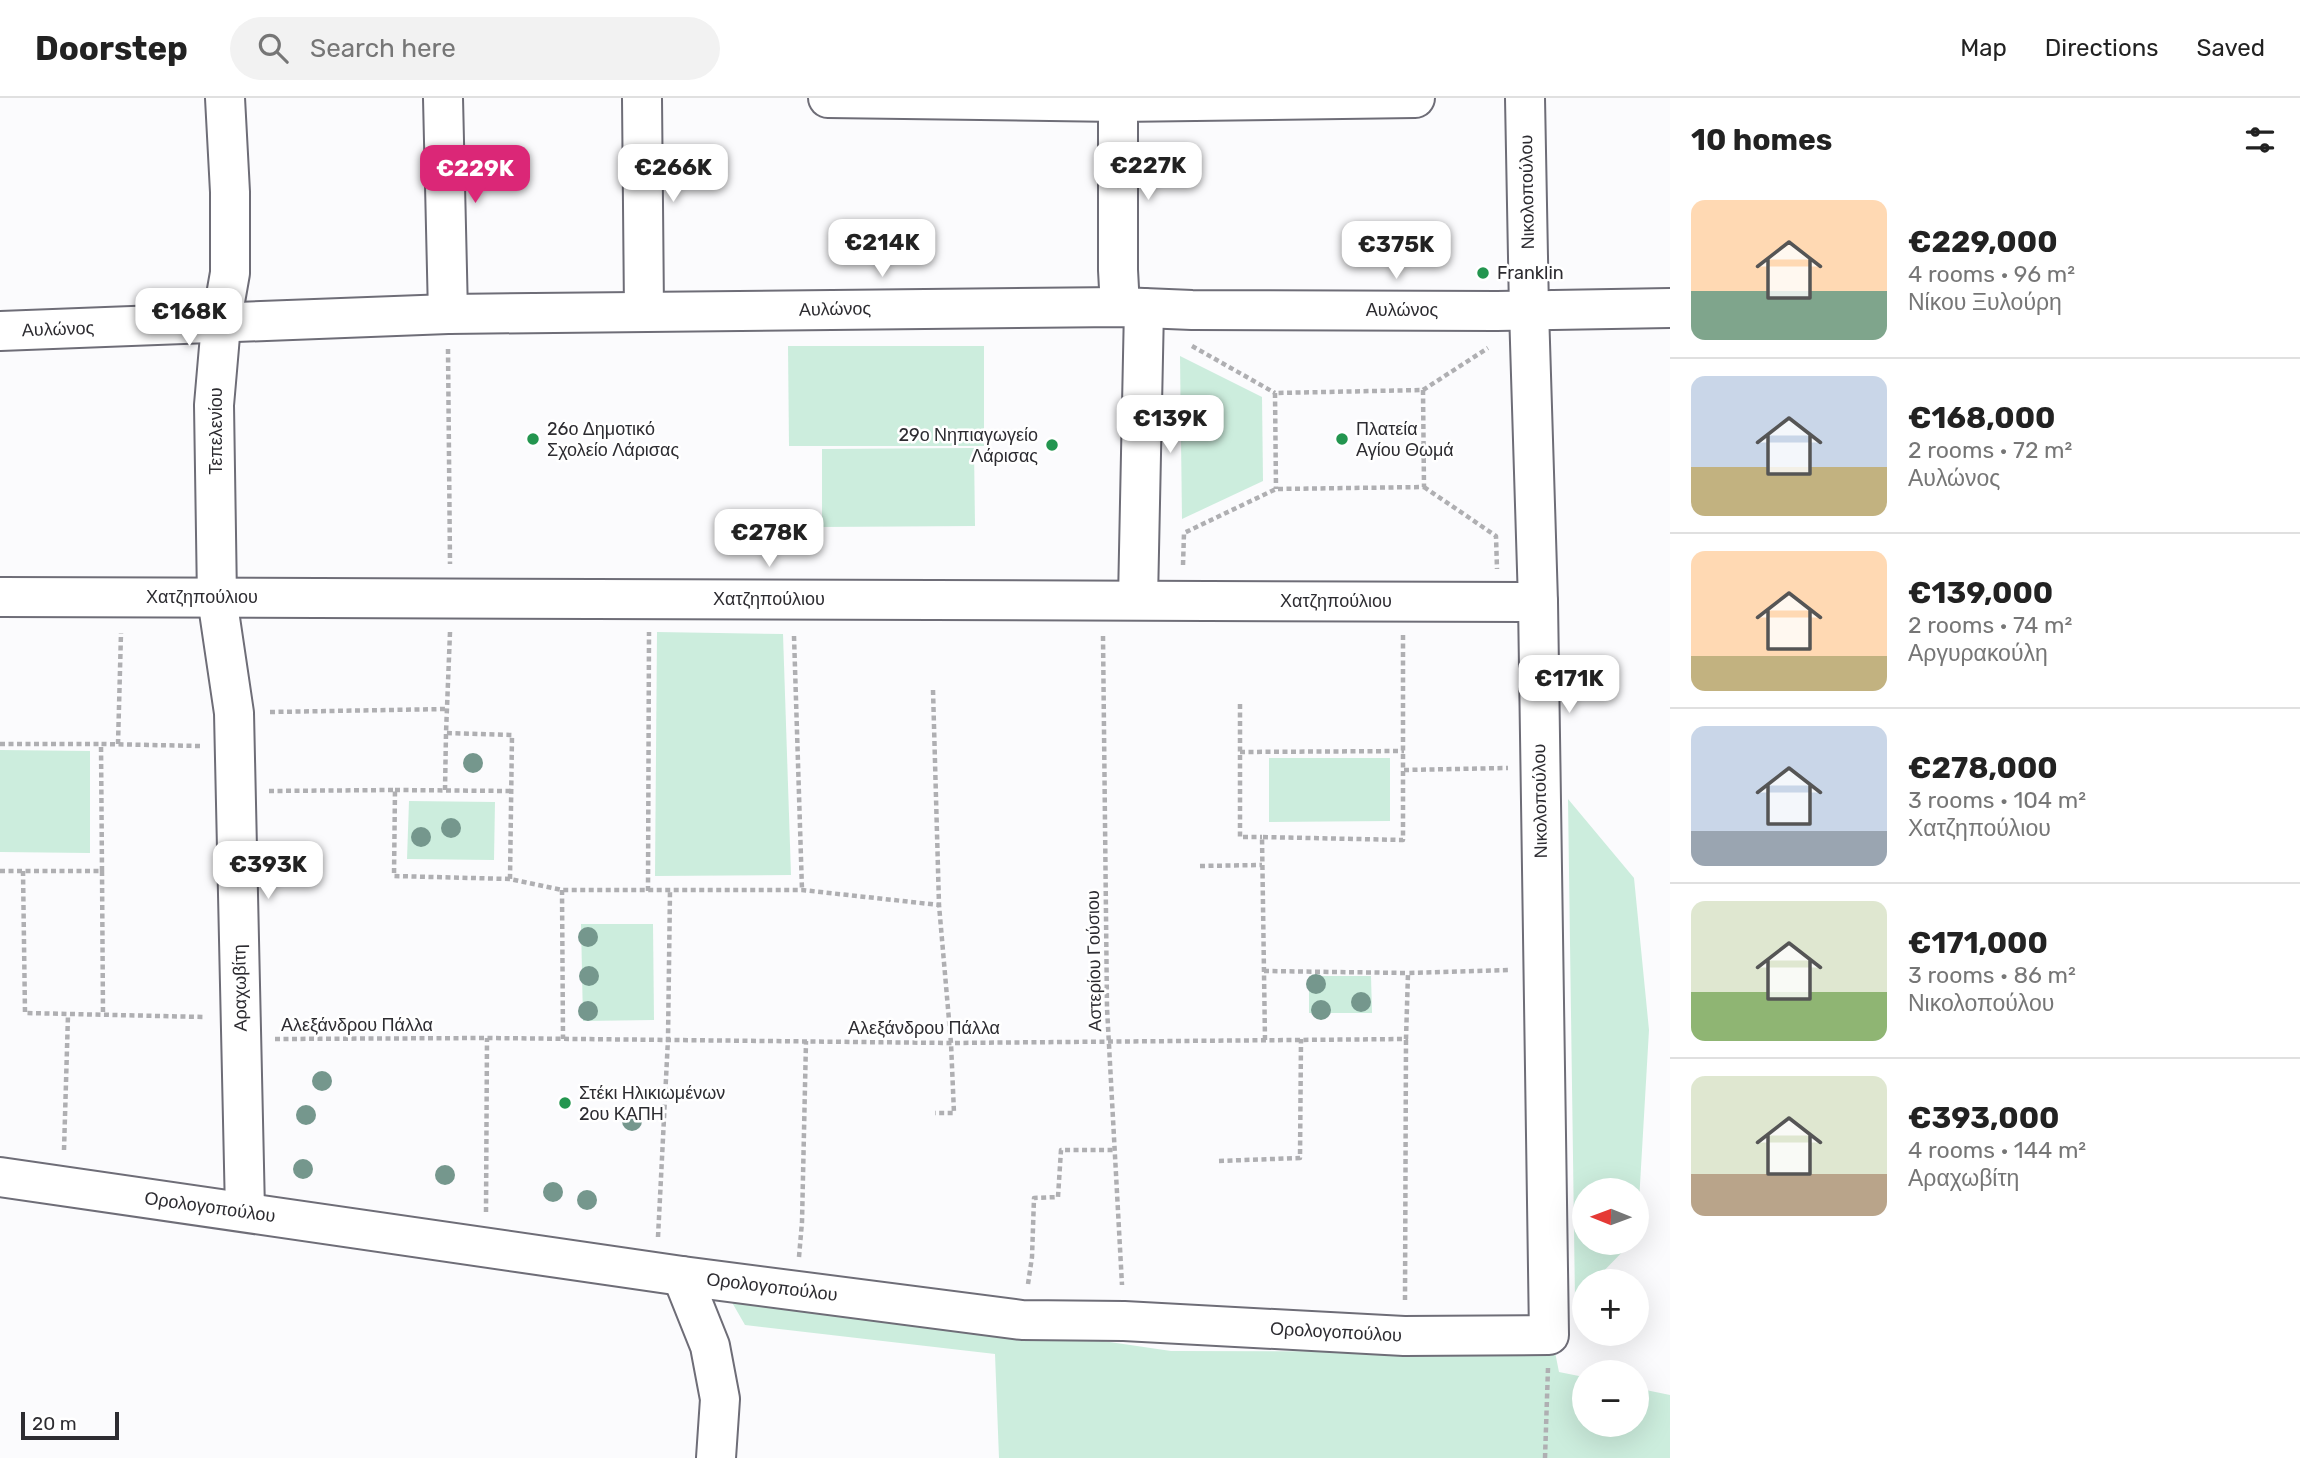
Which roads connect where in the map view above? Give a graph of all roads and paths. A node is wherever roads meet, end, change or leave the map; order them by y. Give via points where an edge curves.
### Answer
1 (225, 98) edge
2 (443, 98) edge
3 (642, 98) edge
4 (828, 98) edge
5 (1415, 98) edge
6 (1525, 98) edge
7 (1118, 100) edge
8 (1132, 307) junction
9 (1670, 308) edge
10 (1192, 310) junction
11 (1513, 310) junction
12 (644, 311) junction
13 (447, 314) junction
14 (221, 324) junction
15 (0, 331) edge
16 (1423, 390) junction
17 (1275, 393) junction
18 (1424, 486) junction
19 (1276, 489) junction
20 (0, 597) edge
21 (122, 597) junction
22 (217, 597) junction
23 (450, 598) junction
24 (649, 599) junction
25 (794, 599) junction
26 (1120, 600) junction
27 (1183, 600) junction
28 (1404, 601) junction
29 (1497, 601) junction
30 (1538, 602) junction
31 (933, 690) dead end
32 (1240, 704) dead end
33 (447, 709) junction
34 (235, 730) junction
35 (446, 733) junction
36 (0, 744) edge
37 (101, 744) junction
38 (118, 744) junction
39 (1404, 751) junction
40 (1240, 752) junction
41 (1540, 767) junction
42 (1404, 770) junction
43 (394, 790) junction
44 (445, 790) junction
45 (511, 791) junction
46 (236, 792) junction
47 (1262, 837) junction
48 (1262, 865) junction
49 (1200, 866) dead end
50 (102, 870) junction
51 (0, 871) edge
52 (23, 871) junction
53 (510, 879) junction
54 (562, 890) junction
55 (802, 890) junction
56 (648, 891) junction
57 (670, 891) junction
58 (939, 905) junction
59 (1542, 970) junction
60 (1264, 971) junction
61 (1408, 973) junction
62 (68, 1015) junction
63 (103, 1015) junction
64 (241, 1029) junction
65 (487, 1038) junction
66 (563, 1039) junction
67 (1406, 1039) junction
68 (668, 1040) junction
69 (1265, 1040) junction
70 (1301, 1040) junction
71 (806, 1041) junction
72 (1109, 1042) junction
73 (951, 1043) junction
74 (935, 1113) dead end
75 (1116, 1150) junction
76 (1219, 1161) dead end
77 (0, 1177) edge
78 (57, 1185) junction
79 (245, 1211) junction
80 (484, 1247) junction
81 (669, 1274) junction
82 (796, 1290) junction
83 (1022, 1320) junction
84 (1124, 1321) junction
85 (1549, 1335) junction
86 (1404, 1336) junction
87 (716, 1458) edge
88 (1545, 1458) edge

1 - 14 street, Τεπελενίου via 230,273
2 - 13 street
3 - 12 street
4 - 7 street
5 - 7 street
6 - 11 street, Νικολοπούλου
7 - 8 street via 1118,250
8 - 10 street, Αυλώνος
8 - 12 street, Αυλώνος
8 - 26 street
9 - 11 street, Αυλώνος
10 - 11 street, Αυλώνος
10 - 17 path via 1192,347
11 - 16 path via 1498,342
11 - 30 street, Νικολοπούλου
12 - 13 street, Αυλώνος
13 - 14 street, Αυλώνος
13 - 23 path
14 - 15 street, Αυλώνος
14 - 22 street, Τεπελενίου via 214,405
16 - 17 path
16 - 18 path
17 - 19 path
18 - 19 path
18 - 29 path via 1496,536
19 - 27 path via 1184,533
20 - 21 street, Χατζηπούλιου
21 - 22 street, Χατζηπούλιου
21 - 38 path
22 - 23 street, Χατζηπούλιου
22 - 34 street, Αραχωβίτη
23 - 24 street, Χατζηπούλιου
23 - 33 path
24 - 25 street, Χατζηπούλιου
24 - 56 path
25 - 26 street, Χατζηπούλιου
25 - 55 path
26 - 27 street, Χατζηπούλιου
26 - 72 path, Αστερίου Γούσιου
27 - 28 street, Χατζηπούλιου
28 - 29 street, Χατζηπούλιου
28 - 39 path
29 - 30 street, Χατζηπούλιου
30 - 41 street, Νικολοπούλου
31 - 58 path
32 - 40 path
33 - 34 path
33 - 35 path
34 - 38 path
34 - 46 street, Αραχωβίτη
35 - 44 path
35 - 45 path via 512,735
36 - 37 path
37 - 38 path
37 - 50 path
39 - 40 path
39 - 42 path
40 - 47 path via 1240,837
41 - 42 path
41 - 59 street, Νικολοπούλου
42 - 47 path via 1403,840
43 - 44 path
43 - 46 path
43 - 53 path via 394,876
44 - 45 path
45 - 53 path
46 - 64 street, Αραχωβίτη
47 - 48 path
48 - 49 path
48 - 60 path
50 - 52 path
50 - 63 path
51 - 52 path
52 - 62 path, Αλεξάνδρου Πάλλα via 25,1013
53 - 54 path
54 - 56 path
54 - 66 path
55 - 57 path
55 - 58 path
56 - 57 path
57 - 68 path
58 - 73 path
59 - 61 path
59 - 85 street, Νικολοπούλου
60 - 61 path
60 - 69 path
61 - 67 path
62 - 63 path, Αλεξάνδρου Πάλλα
62 - 78 path via 65,1149
63 - 64 path, Αλεξάνδρου Πάλλα
64 - 65 path, Αλεξάνδρου Πάλλα
64 - 79 street, Αραχωβίτη
65 - 66 path, Αλεξάνδρου Πάλλα
65 - 80 path
66 - 68 path, Αλεξάνδρου Πάλλα
67 - 70 path, Αλεξάνδρου Πάλλα
67 - 86 path
68 - 71 path, Αλεξάνδρου Πάλλα
68 - 81 path
69 - 70 path, Αλεξάνδρου Πάλλα
69 - 72 path, Αλεξάνδρου Πάλλα
70 - 76 path via 1300,1158
71 - 73 path, Αλεξάνδρου Πάλλα
71 - 82 path
72 - 73 path, Αλεξάνδρου Πάλλα
72 - 75 path, Αστερίου Γούσιου
73 - 74 path via 954,1113
75 - 83 path via 1061,1150 1058,1197 1034,1198 1032,1257
75 - 84 path, Αστερίου Γούσιου
77 - 78 street, Ορολογοπούλου
78 - 79 street, Ορολογοπούλου
79 - 80 street, Ορολογοπούλου
80 - 81 street, Ορολογοπούλου
81 - 82 street, Ορολογοπούλου
81 - 87 street via 710,1346 720,1399
82 - 83 street, Ορολογοπούλου
83 - 84 street, Ορολογοπούλου
84 - 86 street, Ορολογοπούλου
85 - 86 street, Ορολογοπούλου
85 - 88 path

